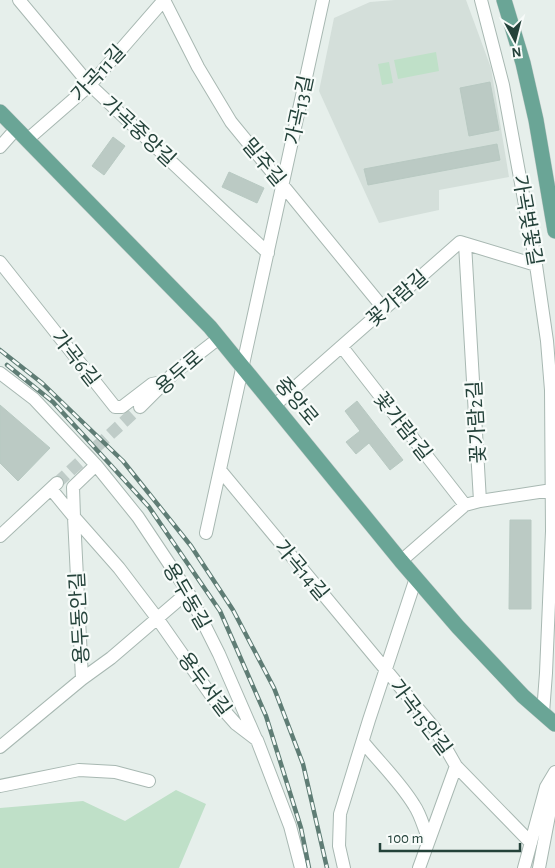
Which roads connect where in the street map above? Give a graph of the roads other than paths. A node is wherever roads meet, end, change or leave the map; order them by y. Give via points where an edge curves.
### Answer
1 (19, 0) edge
2 (164, 0) edge
3 (323, 0) edge
4 (481, 0) edge
5 (504, 0) edge
6 (90, 85) junction
7 (0, 112) edge
8 (16, 129) junction
9 (28, 140) junction
10 (0, 147) edge
11 (282, 184) junction
12 (555, 231) edge
13 (465, 244) junction
14 (268, 253) junction
15 (0, 262) edge
16 (536, 264) junction
17 (384, 309) junction
18 (219, 338) junction
19 (342, 347) junction
20 (243, 367) junction
21 (0, 373) edge
22 (167, 381) junction
23 (275, 406) junction
24 (140, 407) tunnel mouth
25 (96, 465) junction
26 (220, 470) junction
27 (552, 490) junction
28 (480, 501) junction
29 (465, 505) junction
30 (74, 517) junction
31 (206, 533) dead end
32 (0, 536) edge
33 (402, 560) junction
34 (416, 578) junction
35 (188, 592) junction
36 (157, 618) junction
37 (386, 670) junction
38 (82, 679) junction
39 (552, 722) edge
40 (257, 740) junction
41 (363, 742) junction
42 (0, 747) edge
43 (456, 766) junction
44 (554, 774) edge
45 (149, 781) dead end
46 (0, 786) edge
47 (429, 840) junction
48 (531, 843) junction
49 (423, 864) edge
50 (301, 868) edge
51 (344, 868) edge
52 (524, 868) edge
53 (539, 868) edge

1 - 6 street, 가곡중앙길
2 - 6 street, 가곡11길
2 - 11 street, 밀주길 via 231,122
3 - 11 street, 가곡13길
4 - 16 street, 가곡벚꽃길 via 503,85
5 - 12 main road via 524,63
6 - 9 street, 가곡11길
6 - 14 street, 가곡중앙길
7 - 8 main road, 중앙로
8 - 9 main road, 중앙로
8 - 10 street
9 - 18 main road, 중앙로
11 - 14 street, 가곡13길
11 - 17 street, 밀주길
13 - 16 street
13 - 17 street, 꽃가람길 via 460,242
13 - 28 street, 꽃가람2길
14 - 20 street, 가곡13길
15 - 22 street, 가곡6길 via 115,407 122,407 152,384
16 - 27 street, 가곡벚꽃길 via 547,341
17 - 19 street, 꽃가람길
18 - 20 main road, 중앙로
18 - 22 street, 용두로
19 - 23 street, 꽃가람길
19 - 29 street, 꽃가람1길
20 - 23 main road, 중앙로
20 - 26 street
21 - 25 street, 용두동길 via 34,399
22 - 24 street, 용두로
23 - 33 main road, 중앙로
25 - 30 street via 73,487
25 - 35 street, 용두동길 via 138,517
26 - 31 street
26 - 37 street, 가곡14길
27 - 28 street
27 - 39 street, 가곡벚꽃길 via 546,674
28 - 29 street
29 - 33 street
30 - 32 street via 54,486
30 - 36 street, 용두서길
30 - 38 street, 용두동안길
33 - 34 main road, 중앙로
34 - 37 street
34 - 39 main road, 중앙로 via 523,696
35 - 36 street
35 - 40 street, 용두동길
36 - 38 street
36 - 40 street, 용두서길 via 213,698 236,724
37 - 41 street
37 - 43 street, 가곡15안길 via 435,729
38 - 42 street, 용두동안길
40 - 50 street via 290,826
41 - 47 street via 399,783 415,807
41 - 51 street via 340,814 338,846
43 - 47 street, 가곡15안길
43 - 48 street, 가곡15안길
44 - 48 street via 546,787
44 - 53 street
45 - 46 street via 115,772 79,770
47 - 49 street, 가곡15안길
48 - 52 street

